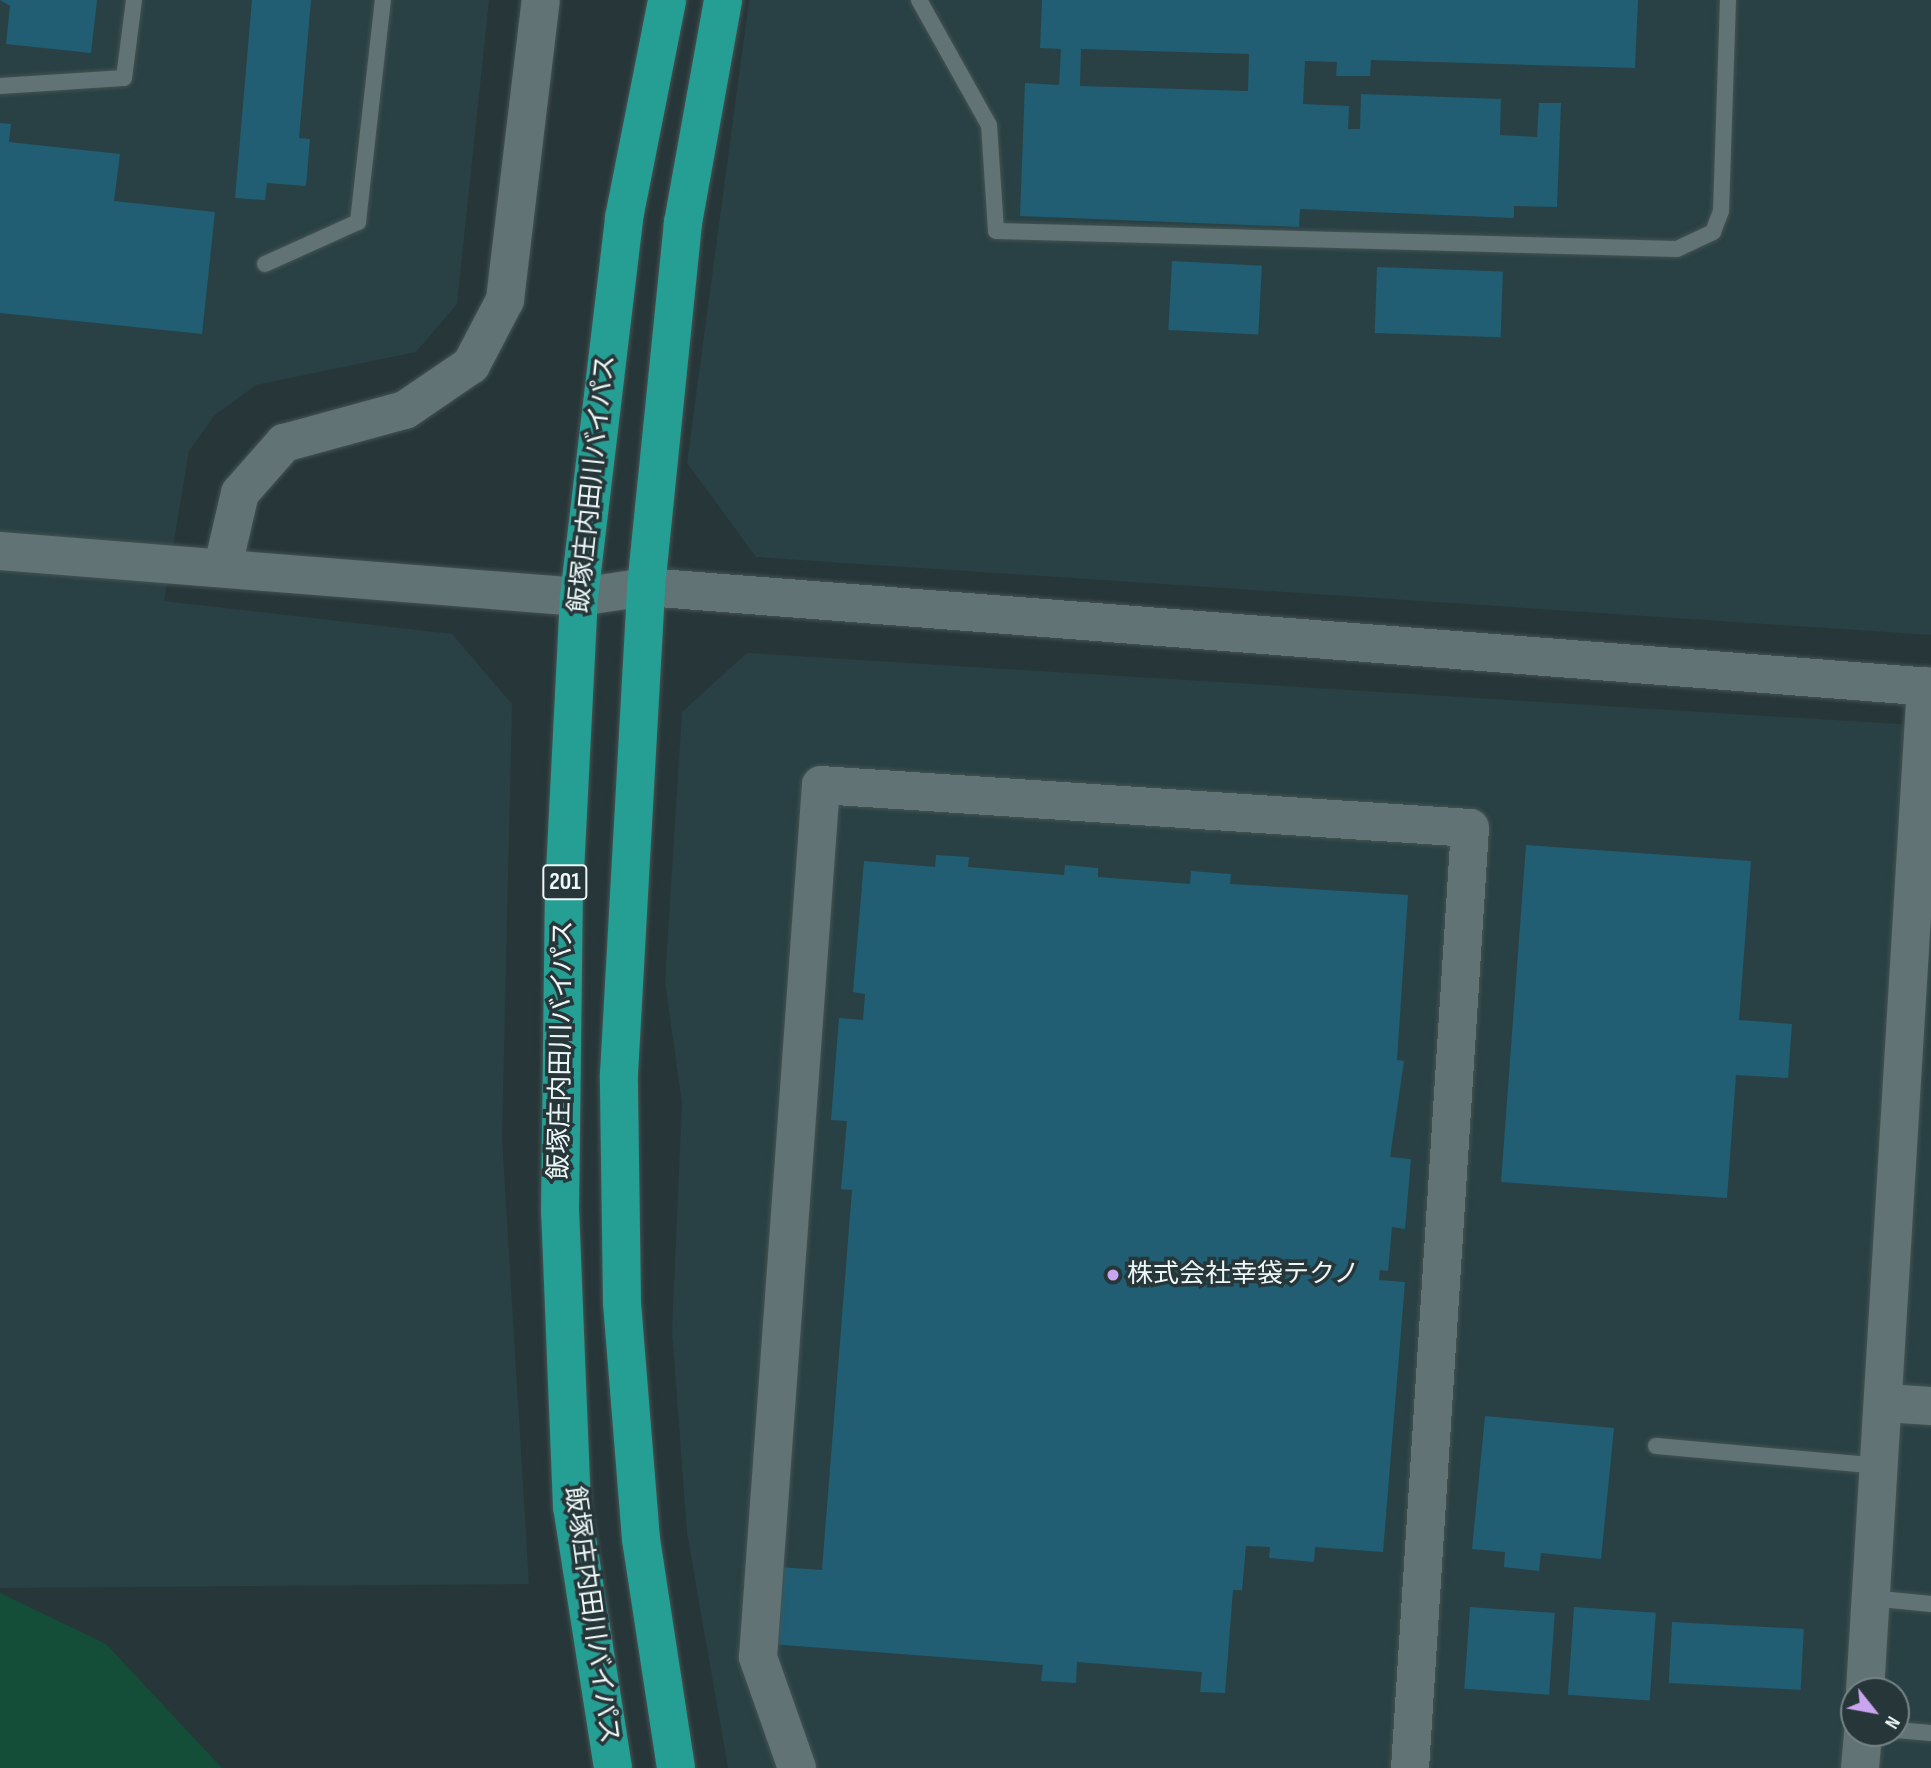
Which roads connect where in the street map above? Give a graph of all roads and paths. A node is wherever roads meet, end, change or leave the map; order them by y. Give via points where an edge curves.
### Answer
1 (134, 0) edge
2 (383, 0) edge
3 (541, 0) edge
4 (667, 0) edge
5 (723, 0) edge
6 (919, 0) edge
7 (1728, 0) edge
8 (0, 86) edge
9 (265, 264) dead end
10 (0, 551) edge
11 (223, 566) junction
12 (646, 587) junction
13 (579, 597) junction
14 (1928, 686) edge
15 (1885, 1403) junction
16 (1931, 1406) edge
17 (1656, 1446) dead end
18 (1880, 1466) junction
19 (1871, 1598) junction
20 (1931, 1604) edge
21 (1866, 1677) edge
22 (1910, 1731) edge
23 (1931, 1733) edge
24 (1862, 1747) edge
25 (613, 1768) edge
26 (676, 1768) edge
27 (797, 1768) edge
28 (1410, 1768) edge
29 (1860, 1768) edge

1 - 8 lane via 124,78
2 - 9 lane via 358,222
3 - 11 street via 505,300 471,365 405,410 284,443 240,493
4 - 13 highway, 飯塚庄内田川バイパス / 201 via 624,218
5 - 12 highway via 682,223
6 - 7 lane via 989,125 996,231 1677,248 1697,245 1713,232 1721,211
10 - 11 street
11 - 13 street
12 - 13 street
12 - 14 street
12 - 26 highway via 619,1074 622,1302 641,1539
13 - 25 highway, 飯塚庄内田川バイパス / 201 via 564,892 560,1212 572,1507
14 - 15 street
15 - 16 street
15 - 18 street
17 - 18 lane
18 - 19 street
19 - 20 lane
19 - 21 street
22 - 23 lane
24 - 29 street
27 - 28 street via 758,1657 821,785 1471,828

